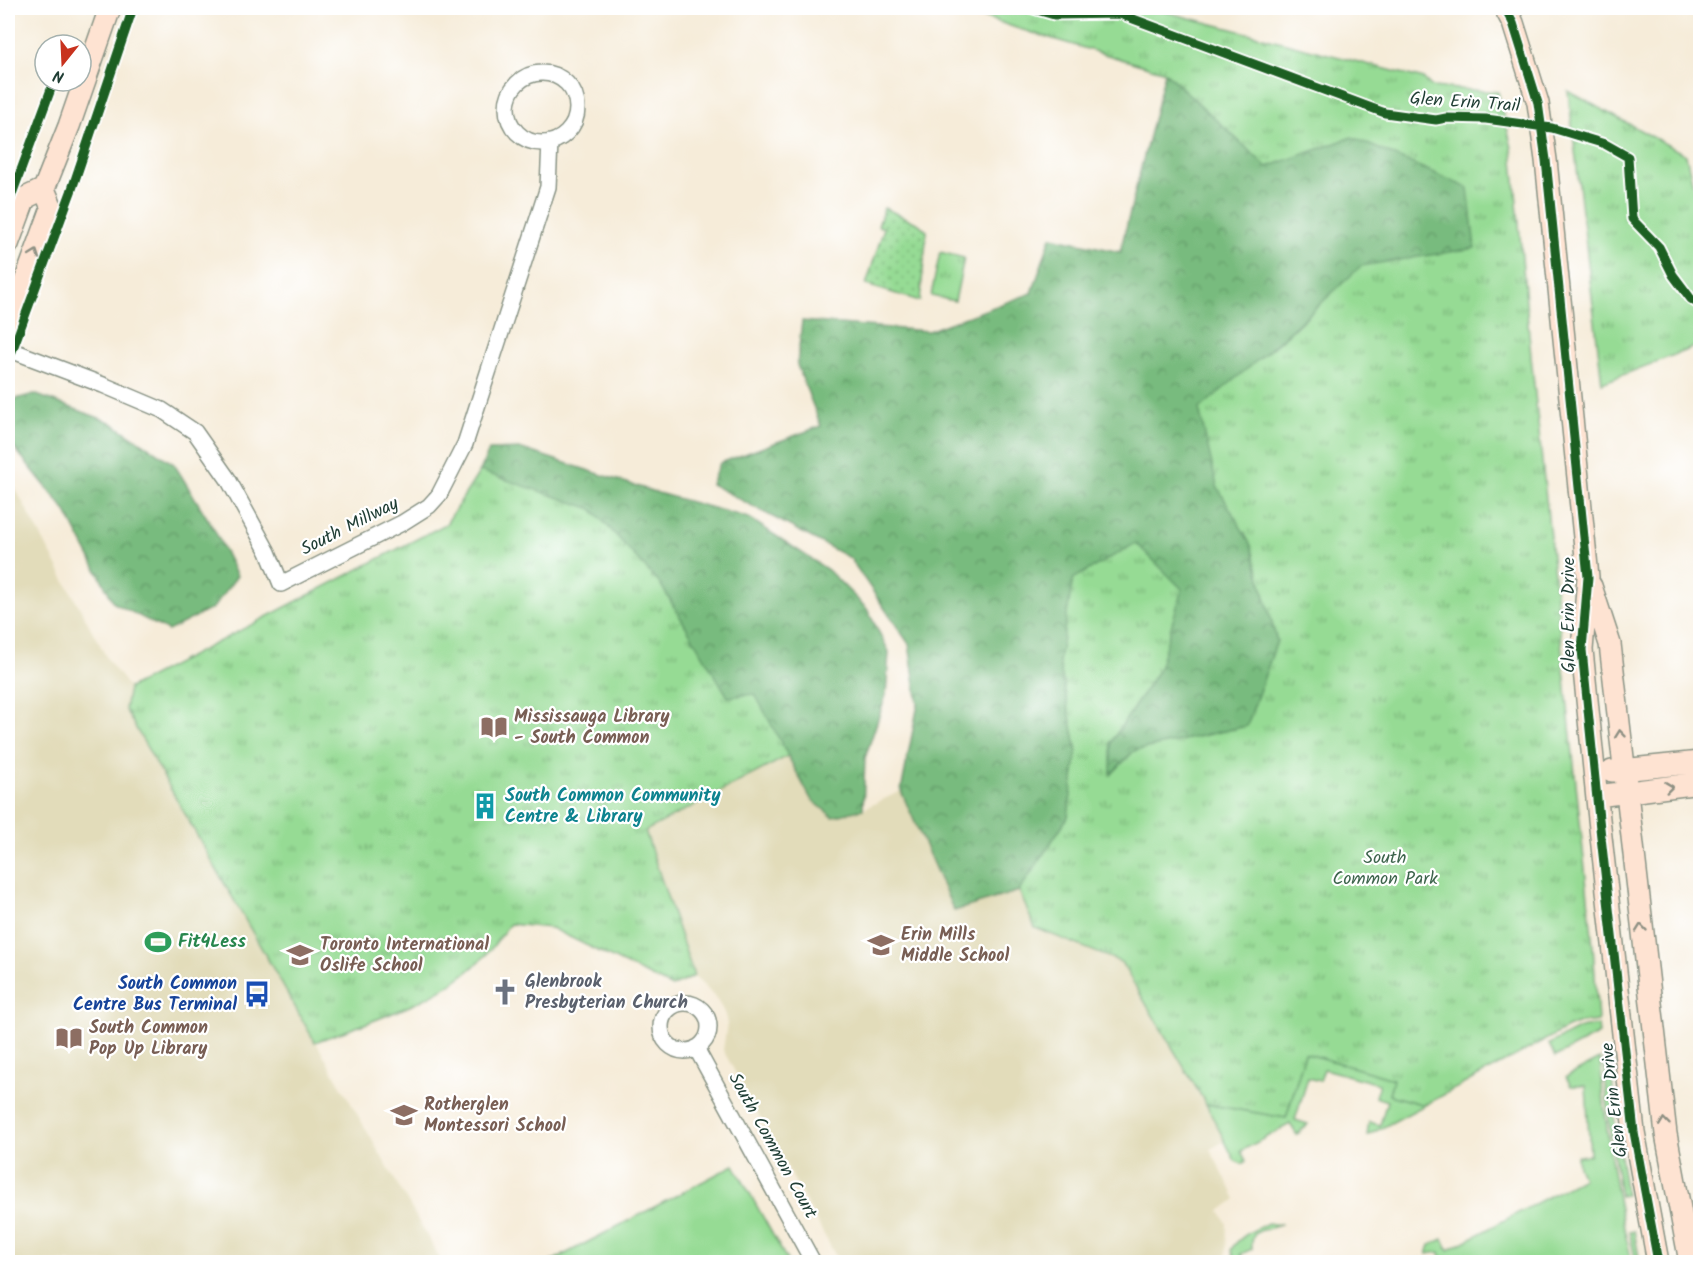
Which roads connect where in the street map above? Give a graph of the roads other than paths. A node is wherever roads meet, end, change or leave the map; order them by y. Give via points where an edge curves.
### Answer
1 (110, 8) edge
2 (1505, 8) edge
3 (550, 142) junction
4 (44, 189) junction
5 (8, 244) edge
6 (8, 328) edge
7 (8, 350) edge
8 (1588, 577) junction
9 (1701, 762) edge
10 (1624, 770) junction
11 (1595, 772) junction
12 (1701, 783) edge
13 (1627, 792) junction
14 (1597, 796) junction
15 (696, 1048) dead end
16 (813, 1263) edge
17 (1658, 1263) edge
18 (1690, 1263) edge

1 - 4 street
2 - 8 street, Glen Erin Drive via 1538,103
3 - 3 street via 570,130 576,97 571,87 554,75 533,74 515,86 510,95 509,116 513,126 529,140
3 - 7 street, South Millway via 548,187 465,444 439,495 402,523 281,584 228,480 195,432 162,410
4 - 5 street via 25,198
6 -> 4 street via 52,208
10 -> 8 street, Glen Erin Drive via 1610,644
8 - 11 street, Glen Erin Drive via 1582,650
9 - 10 street
10 - 11 street
10 - 13 street, Glen Erin Drive
11 - 14 street, Glen Erin Drive
13 -> 12 street
13 - 14 street
18 -> 13 street, Glen Erin Drive via 1666,1134
14 - 17 street, Glen Erin Drive via 1634,1132
15 - 16 street, South Common Court

